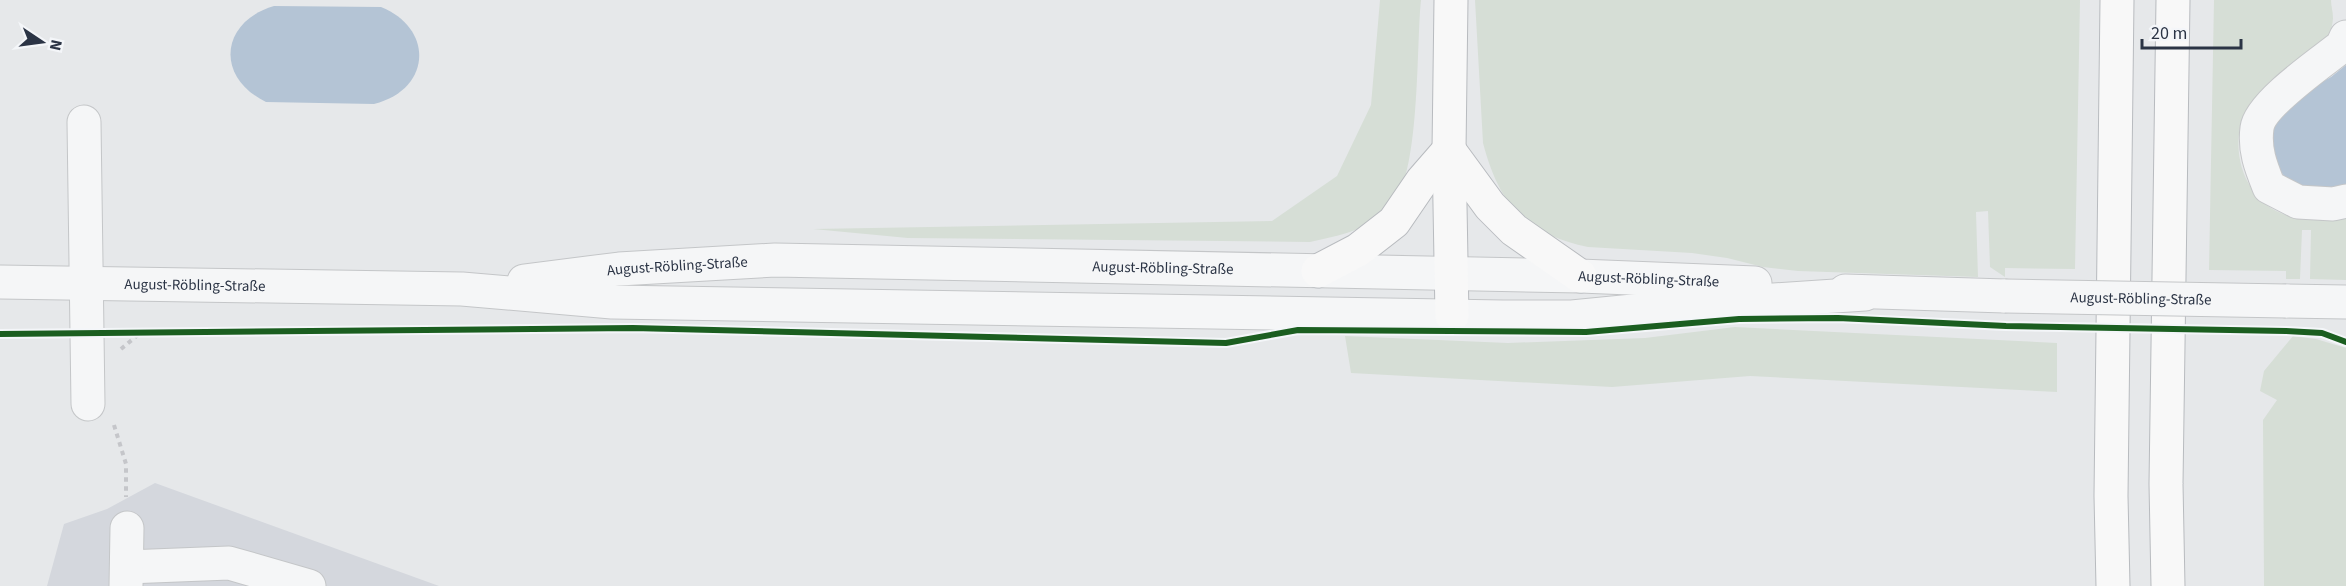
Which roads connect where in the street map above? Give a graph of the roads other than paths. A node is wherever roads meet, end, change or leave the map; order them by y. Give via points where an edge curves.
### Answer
1 (1451, 0) edge
2 (2116, 0) edge
3 (2173, 0) edge
4 (2346, 37) edge
5 (84, 122) dead end
6 (1449, 150) junction
7 (2346, 201) edge
8 (1318, 271) junction
9 (1450, 274) junction
10 (1580, 276) junction
11 (0, 282) edge
12 (86, 283) junction
13 (462, 289) junction
14 (1865, 294) junction
15 (2346, 303) edge
16 (1452, 316) junction
17 (88, 404) dead end
18 (127, 528) road end
19 (127, 577) edge
20 (309, 586) edge
21 (2113, 586) edge
22 (2168, 586) edge

1 - 6 highway
2 - 21 highway
3 - 22 highway
4 - 7 street via 2342,46 2270,103 2257,126 2256,154 2269,187 2298,202
5 - 12 street
6 - 8 highway via 1394,222 1358,250
6 - 9 highway
6 - 10 highway via 1490,206 1514,230
8 - 9 street, August-Röbling-Straße
8 - 13 street, August-Röbling-Straße via 775,260 619,269
9 - 10 street, August-Röbling-Straße
9 - 16 highway
10 - 14 street, August-Röbling-Straße via 1766,283
11 - 12 street, August-Röbling-Straße
12 - 13 street, August-Röbling-Straße
12 - 17 street
13 - 16 street, August-Röbling-Straße via 612,302
14 - 15 street, August-Röbling-Straße, bridge
14 - 16 street, August-Röbling-Straße via 1572,317
18 - 19 street
19 - 20 street via 229,563

